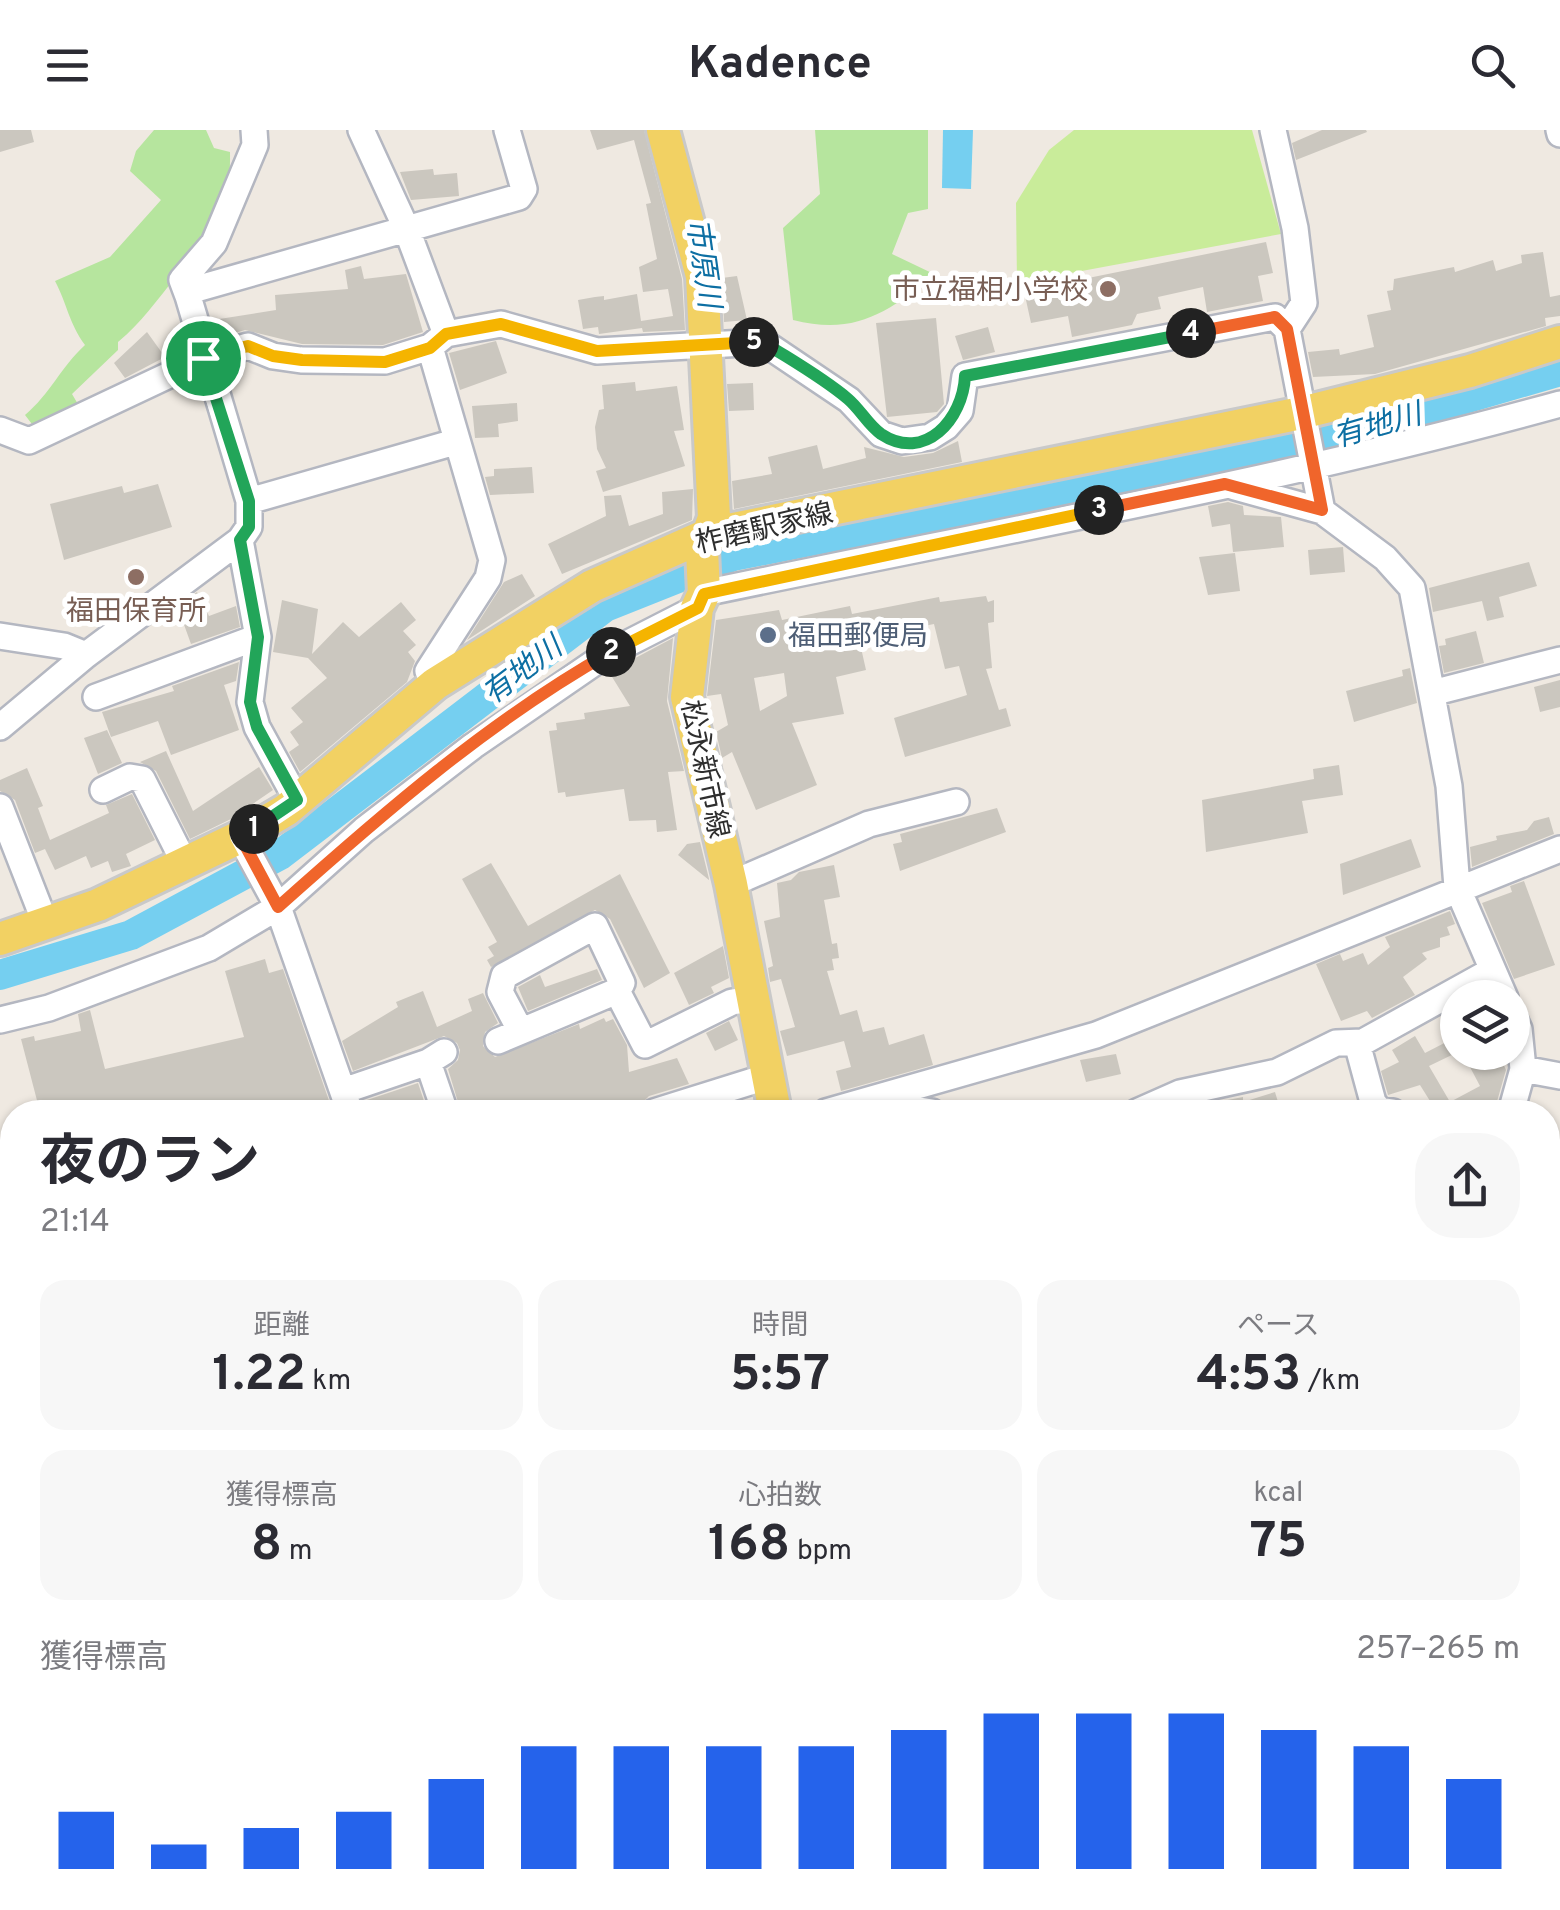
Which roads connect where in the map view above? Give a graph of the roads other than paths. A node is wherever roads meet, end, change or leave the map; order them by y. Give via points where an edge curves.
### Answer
1 (254, 130) edge
2 (361, 130) edge
3 (507, 130) edge
4 (663, 130) edge
5 (1273, 130) edge
6 (407, 230) junction
7 (188, 296) junction
8 (1287, 329) junction
9 (438, 340) junction
10 (706, 342) junction
11 (1560, 342) edge
12 (203, 358) junction
13 (1560, 404) edge
14 (1300, 412) junction
15 (0, 430) edge
16 (456, 442) junction
17 (1312, 470) junction
18 (1225, 484) junction
19 (249, 501) junction
20 (1322, 510) junction
21 (240, 540) junction
22 (705, 542) junction
23 (701, 601) junction
24 (0, 636) edge
25 (258, 637) junction
26 (86, 654) junction
27 (1560, 660) edge
28 (434, 684) junction
29 (1432, 694) junction
30 (96, 697) dead end
31 (0, 726) edge
32 (103, 790) dead end
33 (297, 800) junction
34 (956, 802) dead end
35 (0, 807) edge
36 (240, 836) junction
37 (1560, 849) edge
38 (186, 866) junction
39 (731, 884) junction
40 (1457, 886) junction
41 (278, 907) junction
42 (46, 926) junction
43 (0, 939) edge
44 (1493, 970) junction
45 (1497, 980) edge
46 (616, 991) junction
47 (753, 998) junction
48 (0, 1020) edge
49 (1357, 1042) junction
50 (1523, 1070) joint
51 (769, 1076) junction
52 (1560, 1076) edge
53 (892, 1095) junction
54 (345, 1100) edge
55 (350, 1100) edge
56 (443, 1100) edge
57 (692, 1100) edge
58 (773, 1100) edge
59 (873, 1100) edge
60 (895, 1100) edge
61 (1164, 1100) edge
62 (1372, 1100) edge
63 (1515, 1100) edge

1 - 7 street via 256,145 214,243 182,280
2 - 6 street
3 - 6 street via 522,195
4 - 10 main road, 松永新市線 via 702,276
5 - 8 street via 1304,303
6 - 7 street
6 - 9 street
7 - 12 street
8 - 10 street via 1275,317 965,376 960,411 946,428 902,441 881,434 849,400 763,342
8 - 14 street
9 - 10 street via 501,324 597,351
9 - 12 street via 385,362 273,356 248,346
9 - 16 street
10 - 22 main road, 松永新市線 via 714,518
11 - 14 main road, 柞磨駅家線
12 - 15 street via 29,440
12 - 19 street
13 - 17 street
14 - 17 street
14 - 22 main road, 柞磨駅家線
16 - 19 street
16 - 28 street via 492,560 488,578 428,671
17 - 18 street
17 - 20 street
18 - 20 street
18 - 23 street
19 - 21 street via 249,527
20 - 29 street via 1412,588
21 - 25 street
21 - 26 street
22 - 23 main road, 松永新市線
22 - 28 main road, 柞磨駅家線 via 592,586
23 - 39 main road, 松永新市線 via 687,698
23 - 41 street via 607,654 472,746
24 - 26 street
25 - 30 street
25 - 33 street via 250,702
26 - 31 street
27 - 29 street
28 - 33 main road, 柞磨駅家線
29 - 40 street
32 - 38 street via 142,778
33 - 36 main road, 柞磨駅家線
34 - 39 street via 869,824
35 - 42 street
36 - 38 main road, 柞磨駅家線
36 - 41 street
37 - 40 street
38 - 42 main road, 柞磨駅家線
39 - 47 main road, 松永新市線
40 - 44 street
40 - 53 street via 1096,1036
41 - 48 street via 209,948
41 - 54 street
42 - 43 main road, 柞磨駅家線
44 - 45 street
44 - 49 street
46 - 46 street via 509,1035 500,992 504,976 596,926 622,983
46 - 47 street via 645,1045
47 - 51 main road, 松永新市線
49 - 61 street via 1336,1043 1277,1072
49 - 62 street
50 - 52 street
50 - 63 street
51 - 57 street
51 - 58 main road, 松永新市線
53 - 59 street
53 - 60 street
55 - 56 street via 436,1057

